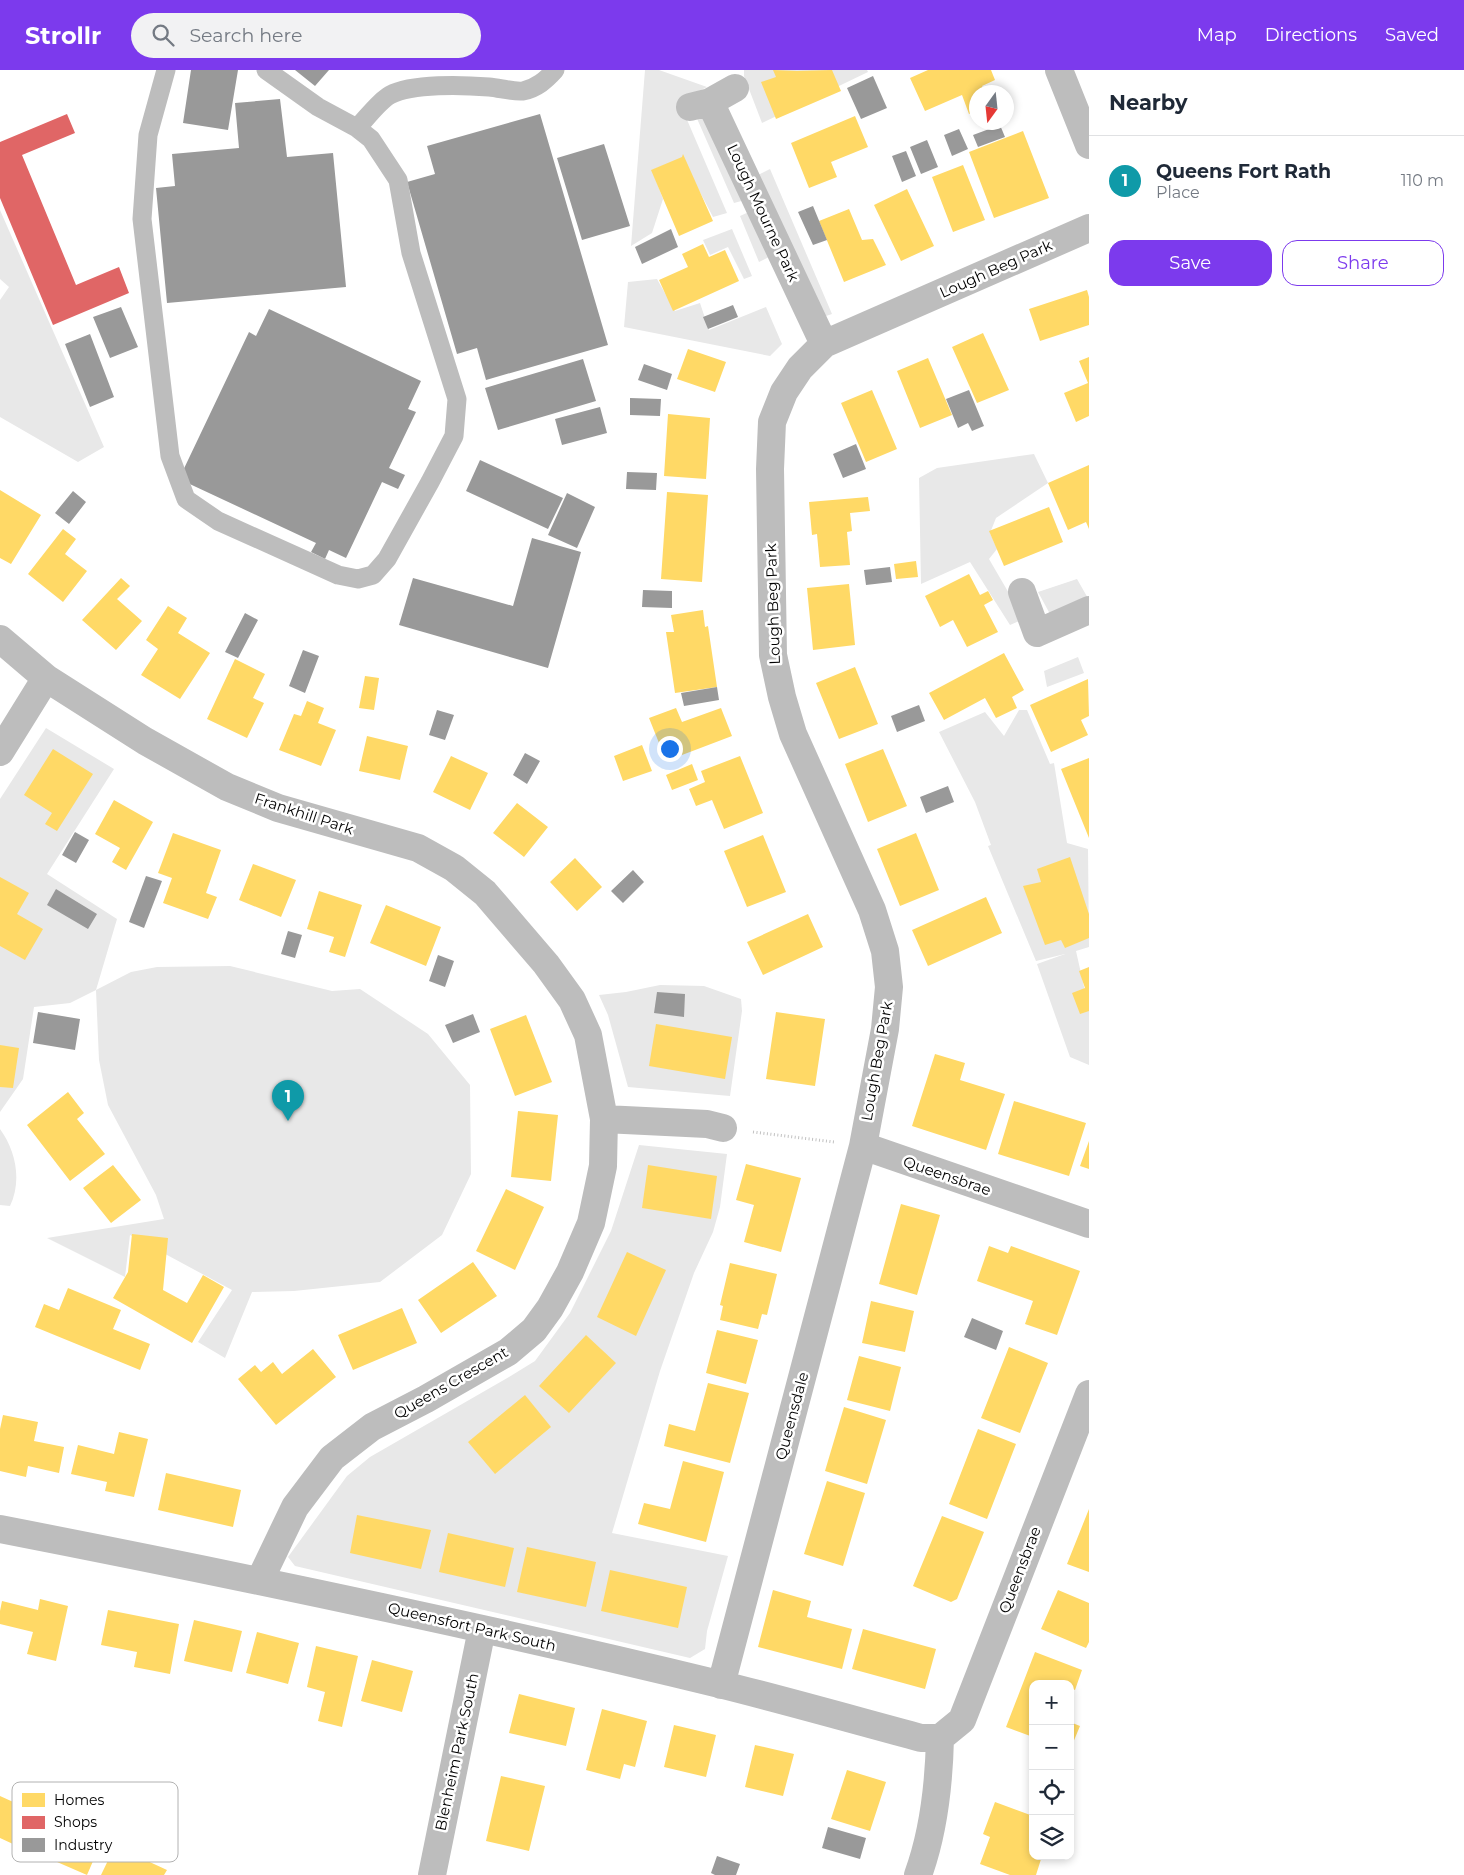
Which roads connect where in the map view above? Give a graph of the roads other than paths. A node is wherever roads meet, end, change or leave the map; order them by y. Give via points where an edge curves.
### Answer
1 (166, 70) edge
2 (266, 70) edge
3 (555, 70) edge
4 (1059, 70) edge
5 (735, 88) dead end
6 (357, 128) junction
7 (1089, 145) edge
8 (1089, 228) edge
9 (824, 344) junction
10 (1022, 592) dead end
11 (1089, 610) edge
12 (0, 639) edge
13 (46, 678) junction
14 (0, 752) edge
15 (546, 964) joint
16 (604, 1119) junction
17 (723, 1128) road end
18 (863, 1146) junction
19 (1089, 1224) edge
20 (1089, 1394) edge
21 (0, 1529) edge
22 (260, 1580) junction
23 (482, 1629) junction
24 (721, 1685) junction
25 (940, 1738) junction
26 (432, 1875) edge
27 (918, 1875) edge

1 - 6 lane via 148,135 142,219 170,456 186,499 218,521 338,575 358,579 373,575 387,559 430,482 454,436 457,399 411,253 398,180 371,139
2 - 6 lane
3 - 6 lane via 544,82 522,91 482,86 402,90 388,96
4 - 7 street
5 - 9 street, Lough Mourne Park via 700,104
8 - 9 street, Lough Beg Park
9 - 18 street, Lough Beg Park via 800,368 784,392 772,422 773,655 794,734 872,910 885,951 890,987
10 - 11 street via 1037,633
12 - 13 street, Frankhill Park
13 - 14 street
13 - 15 street, Frankhill Park via 227,787 278,808 418,848 454,868 485,893
15 - 16 street, Queens Crescent via 572,1000 588,1035
16 - 17 street via 707,1124
16 - 22 street, Queens Crescent via 603,1166 591,1223 570,1272 534,1330 485,1367 372,1427 332,1458 295,1507
18 - 19 street, Queensbrae
18 - 24 street, Queensdale
20 - 25 street, Queensbrae via 962,1720
21 - 22 street, Queensfort Park South
22 - 23 street, Queensfort Park South
23 - 24 street, Queensfort Park South
23 - 26 street, Blenheim Park South
24 - 25 street, Queensfort Park South via 921,1738
25 - 27 street via 931,1824

